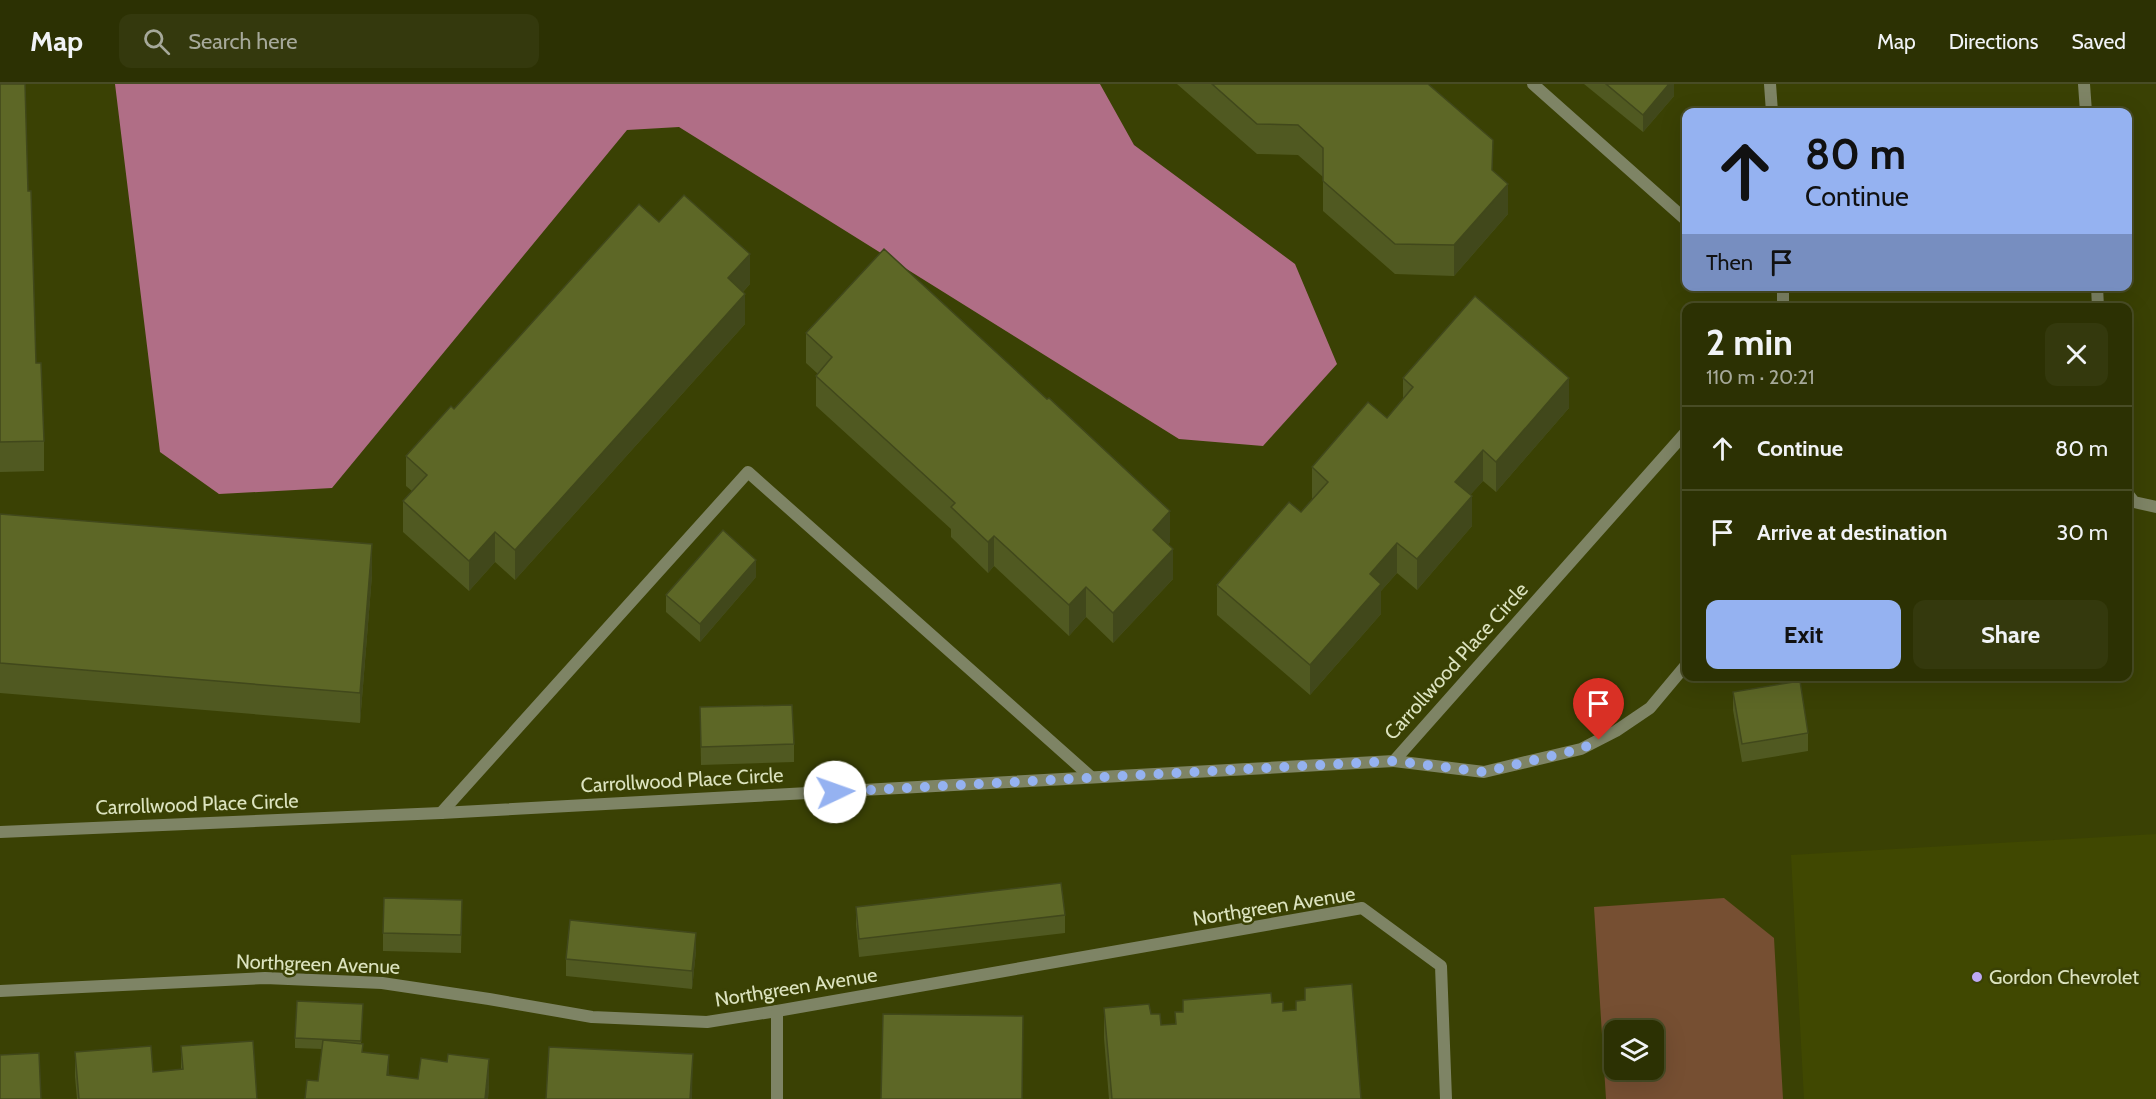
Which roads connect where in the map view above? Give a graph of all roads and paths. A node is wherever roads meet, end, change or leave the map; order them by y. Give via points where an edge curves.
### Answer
1 (1533, 84) edge
2 (1770, 84) edge
3 (2084, 84) edge
4 (1772, 108) edge
5 (2086, 108) edge
6 (1682, 216) edge
7 (1682, 437) edge
8 (2132, 499) edge
9 (2156, 507) edge
10 (1682, 670) edge
11 (1394, 761) junction
12 (1091, 777) junction
13 (441, 813) junction
14 (0, 832) edge
15 (0, 991) edge
16 (777, 1011) junction
17 (777, 1099) edge
18 (1446, 1099) edge

1 - 6 street
2 - 4 street
3 - 5 street
7 - 11 street, Carrollwood Place Circle
8 - 9 street
10 - 11 street via 1650,708 1581,749 1484,772
11 - 12 street, Carrollwood Place Circle
12 - 13 street, Carrollwood Place Circle
12 - 13 street via 748,472
13 - 14 street, Carrollwood Place Circle
15 - 16 street, Northgreen Avenue via 265,978 382,983 592,1017 706,1022
16 - 17 street
16 - 18 street, Northgreen Avenue via 1362,908 1441,966

